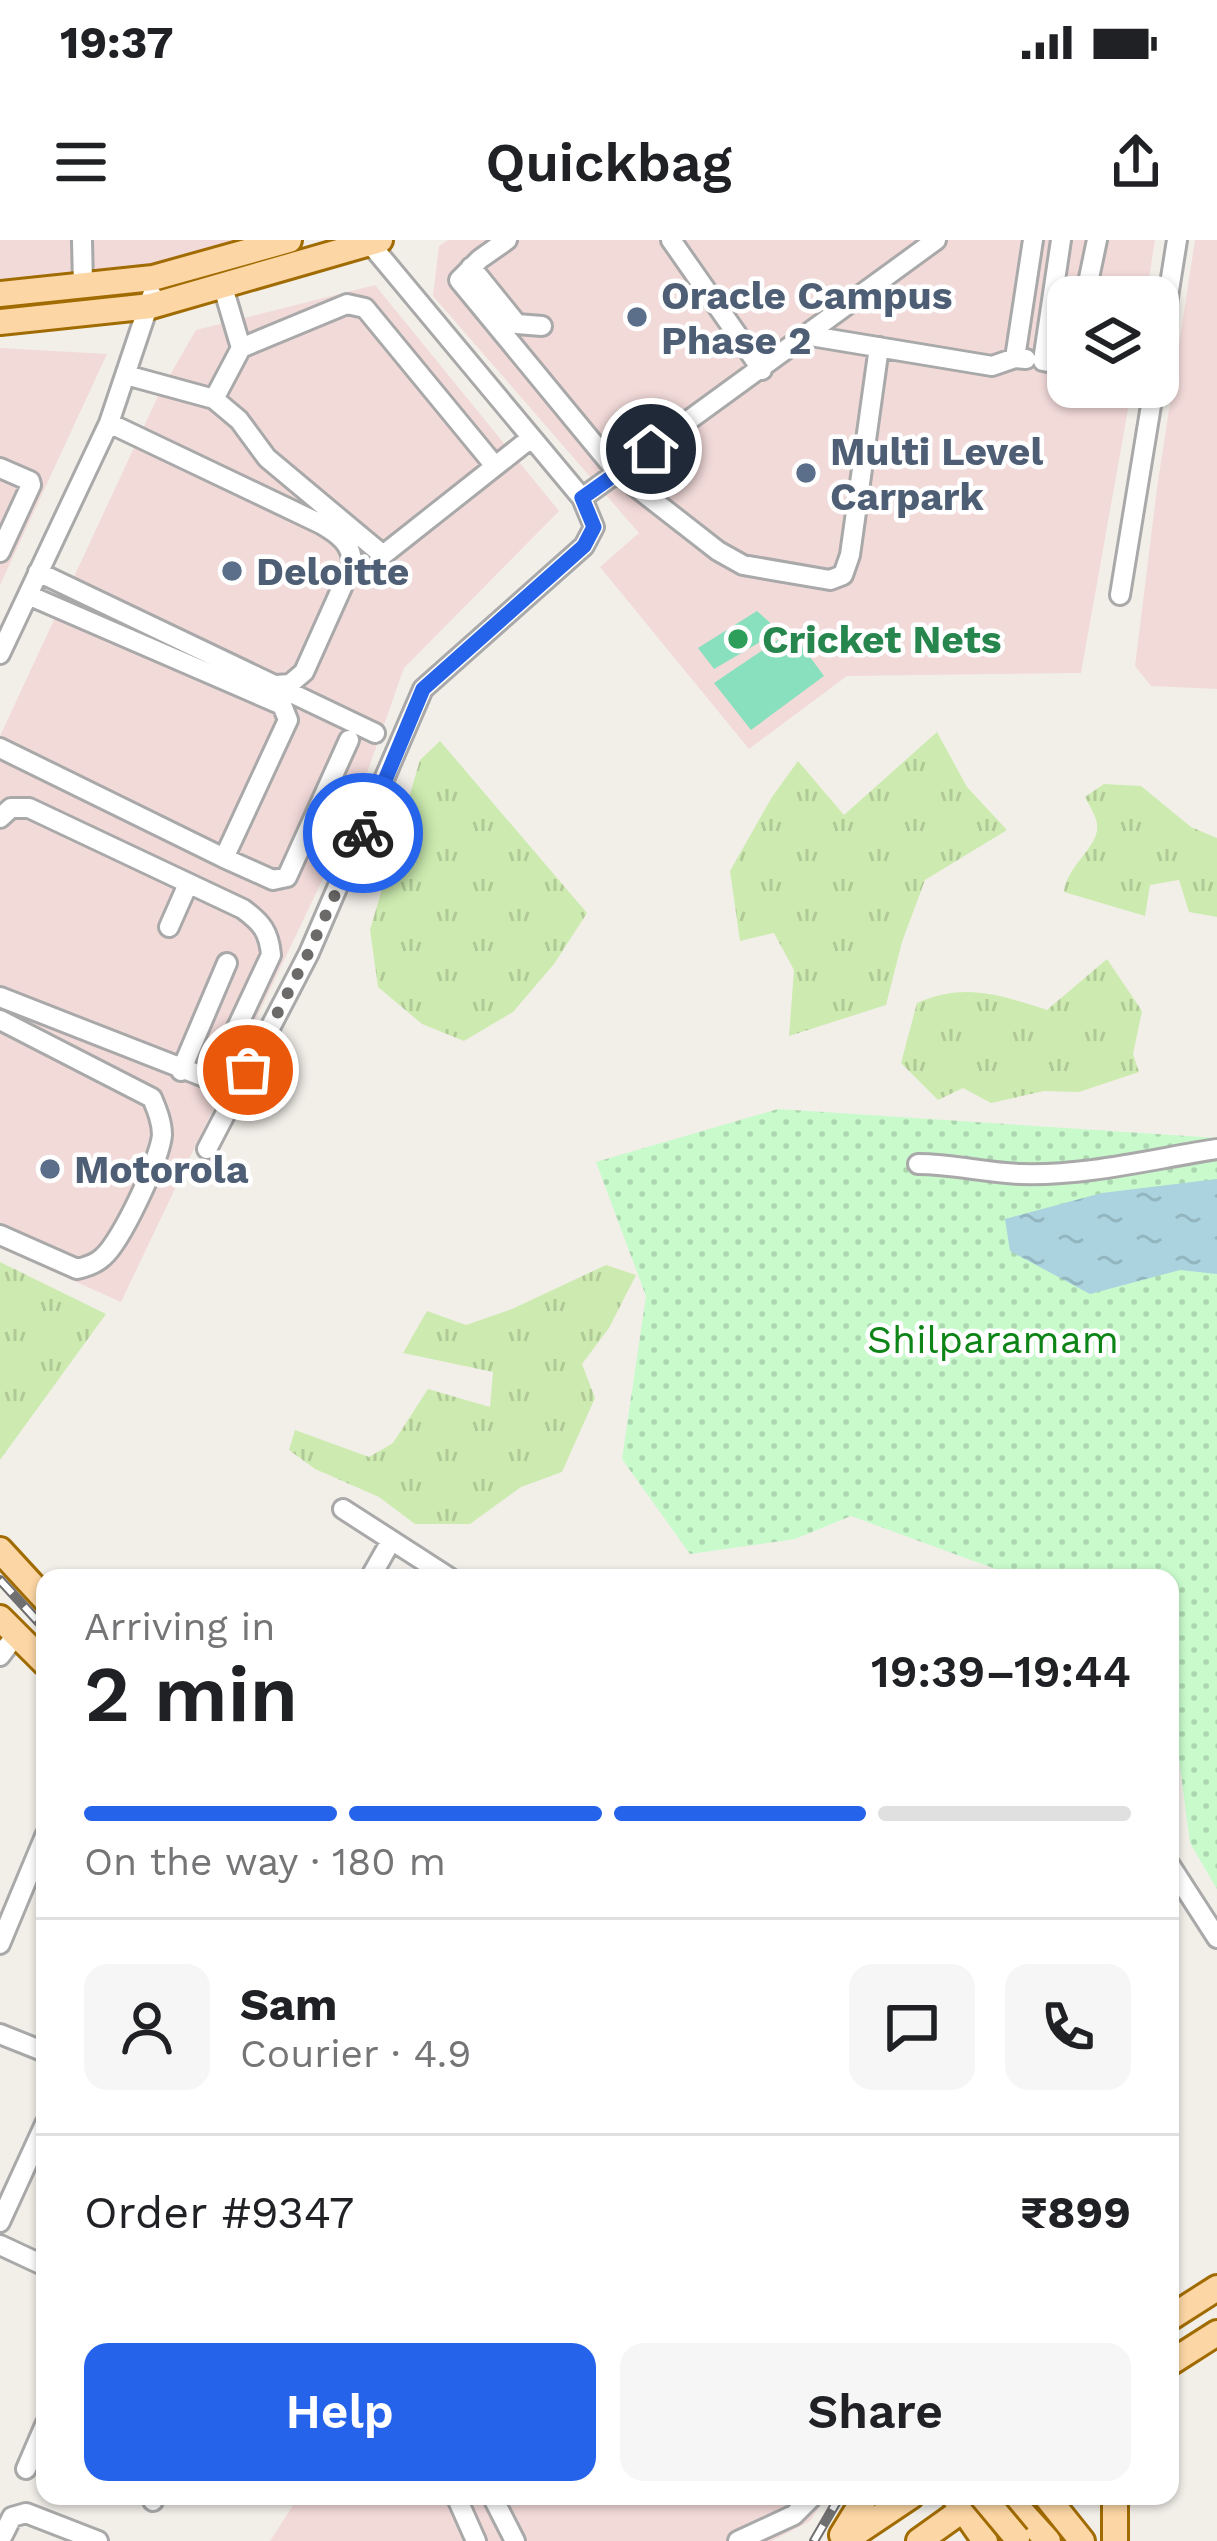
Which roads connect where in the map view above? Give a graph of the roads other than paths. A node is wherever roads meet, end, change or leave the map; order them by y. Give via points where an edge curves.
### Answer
1 (82, 240) edge
2 (289, 240) edge
3 (507, 240) edge
4 (671, 240) edge
5 (1033, 240) edge
6 (1061, 240) edge
7 (1097, 240) edge
8 (1177, 240) edge
9 (372, 242) edge
10 (928, 242) edge
11 (1089, 276) edge
12 (1171, 276) edge
13 (153, 278) junction
14 (83, 285) junction
15 (223, 287) junction
16 (0, 294) edge
17 (151, 306) junction
18 (0, 322) edge
19 (806, 335) junction
20 (879, 347) junction
21 (241, 348) junction
22 (1015, 358) junction
23 (1042, 361) junction
24 (1047, 362) edge
25 (762, 370) junction
26 (126, 375) junction
27 (214, 399) junction
28 (1151, 408) edge
29 (109, 423) junction
30 (531, 438) junction
31 (495, 466) junction
32 (0, 468) edge
33 (618, 473) junction
34 (582, 498) junction
35 (0, 552) edge
36 (38, 572) junction
37 (28, 595) junction
38 (1120, 595) dead end
39 (0, 654) edge
40 (276, 685) junction
41 (375, 733) dead end
42 (350, 740) dead end
43 (0, 748) edge
44 (0, 818) edge
45 (224, 858) junction
46 (188, 884) junction
47 (169, 927) dead end
48 (227, 963) dead end
49 (0, 997) edge
50 (0, 1020) edge
51 (181, 1071) junction
52 (207, 1149) dead end
53 (1217, 1149) edge
54 (918, 1164) dead end
55 (0, 1235) edge
56 (343, 1509) dead end
57 (392, 1541) junction
58 (0, 1550) edge
59 (375, 1569) edge
60 (436, 1569) edge
61 (36, 1589) edge
62 (8, 1627) edge
63 (36, 1654) edge
64 (0, 1656) edge
65 (36, 1858) edge
66 (1179, 1879) edge
67 (1217, 1938) edge
68 (0, 1944) edge
69 (0, 2034) edge
70 (36, 2048) edge
71 (36, 2144) edge
72 (0, 2222) edge
73 (0, 2245) edge
74 (36, 2262) edge
75 (1217, 2288) edge
76 (1179, 2312) edge
77 (1217, 2333) edge
78 (1179, 2358) edge
79 (36, 2445) edge
80 (26, 2468) dead end
81 (460, 2505) edge
82 (497, 2505) edge
83 (804, 2505) edge
84 (861, 2505) edge
85 (897, 2505) edge
86 (964, 2505) edge
87 (972, 2505) edge
88 (976, 2505) edge
89 (1015, 2505) edge
90 (1053, 2505) edge
91 (1115, 2505) edge
92 (0, 2541) edge
93 (98, 2541) edge
94 (476, 2541) edge
95 (515, 2541) edge
96 (738, 2541) edge
97 (840, 2541) edge
98 (919, 2541) edge
99 (985, 2541) edge
100 (1019, 2541) edge
101 (1048, 2541) edge
102 (1082, 2541) edge
103 (1114, 2541) edge

1 - 14 street
2 - 13 main road
3 - 33 street via 459,280
4 - 25 street
5 - 22 street
6 - 23 street
7 - 11 street
8 - 12 street
9 - 15 main road
9 - 30 street
10 - 19 street
13 - 14 main road
13 - 17 street
14 - 16 main road
15 - 17 main road
15 - 21 street
17 - 18 main road
17 - 26 street
19 - 20 street
19 - 25 street
20 - 22 street via 992,366
20 - 33 street via 843,575 830,580 742,565
21 - 27 street
21 - 31 street via 347,304 365,308
22 - 23 street
23 - 24 street
25 - 33 street
26 - 27 street
26 - 29 street
27 - 31 street via 267,458 383,555
28 - 38 street
29 - 36 street
29 - 40 street via 321,524 352,554 304,672
30 - 31 street
30 - 34 street
32 - 35 street via 32,485
33 - 34 street
34 - 52 street via 594,527 584,546 423,689 309,952
36 - 37 street
36 - 40 street
37 - 39 street
37 - 45 street via 287,711 286,730
40 - 41 street
42 - 45 street via 287,877 273,880
43 - 45 street
44 - 46 street via 29,808
46 - 47 street
46 - 51 street via 261,922 271,956 216,1072
48 - 51 street
49 - 51 street
50 - 55 street via 152,1098 162,1140 142,1193 106,1256 91,1265 77,1269
53 - 54 street via 1083,1173
56 - 57 street
57 - 59 street
57 - 60 street
58 - 61 main road
62 - 63 main road
62 - 64 street
65 - 68 street
66 - 67 street
69 - 70 street
71 - 72 street
73 - 74 street
75 - 76 main road
77 - 78 main road
79 - 80 street
81 - 94 street
82 - 95 street
83 - 96 street
84 - 97 main road
85 - 97 main road
86 - 98 main road
87 - 99 main road
88 - 100 main road, bridge
89 - 101 main road
90 - 102 main road
91 - 103 main road
92 - 93 street via 12,2517 26,2513

